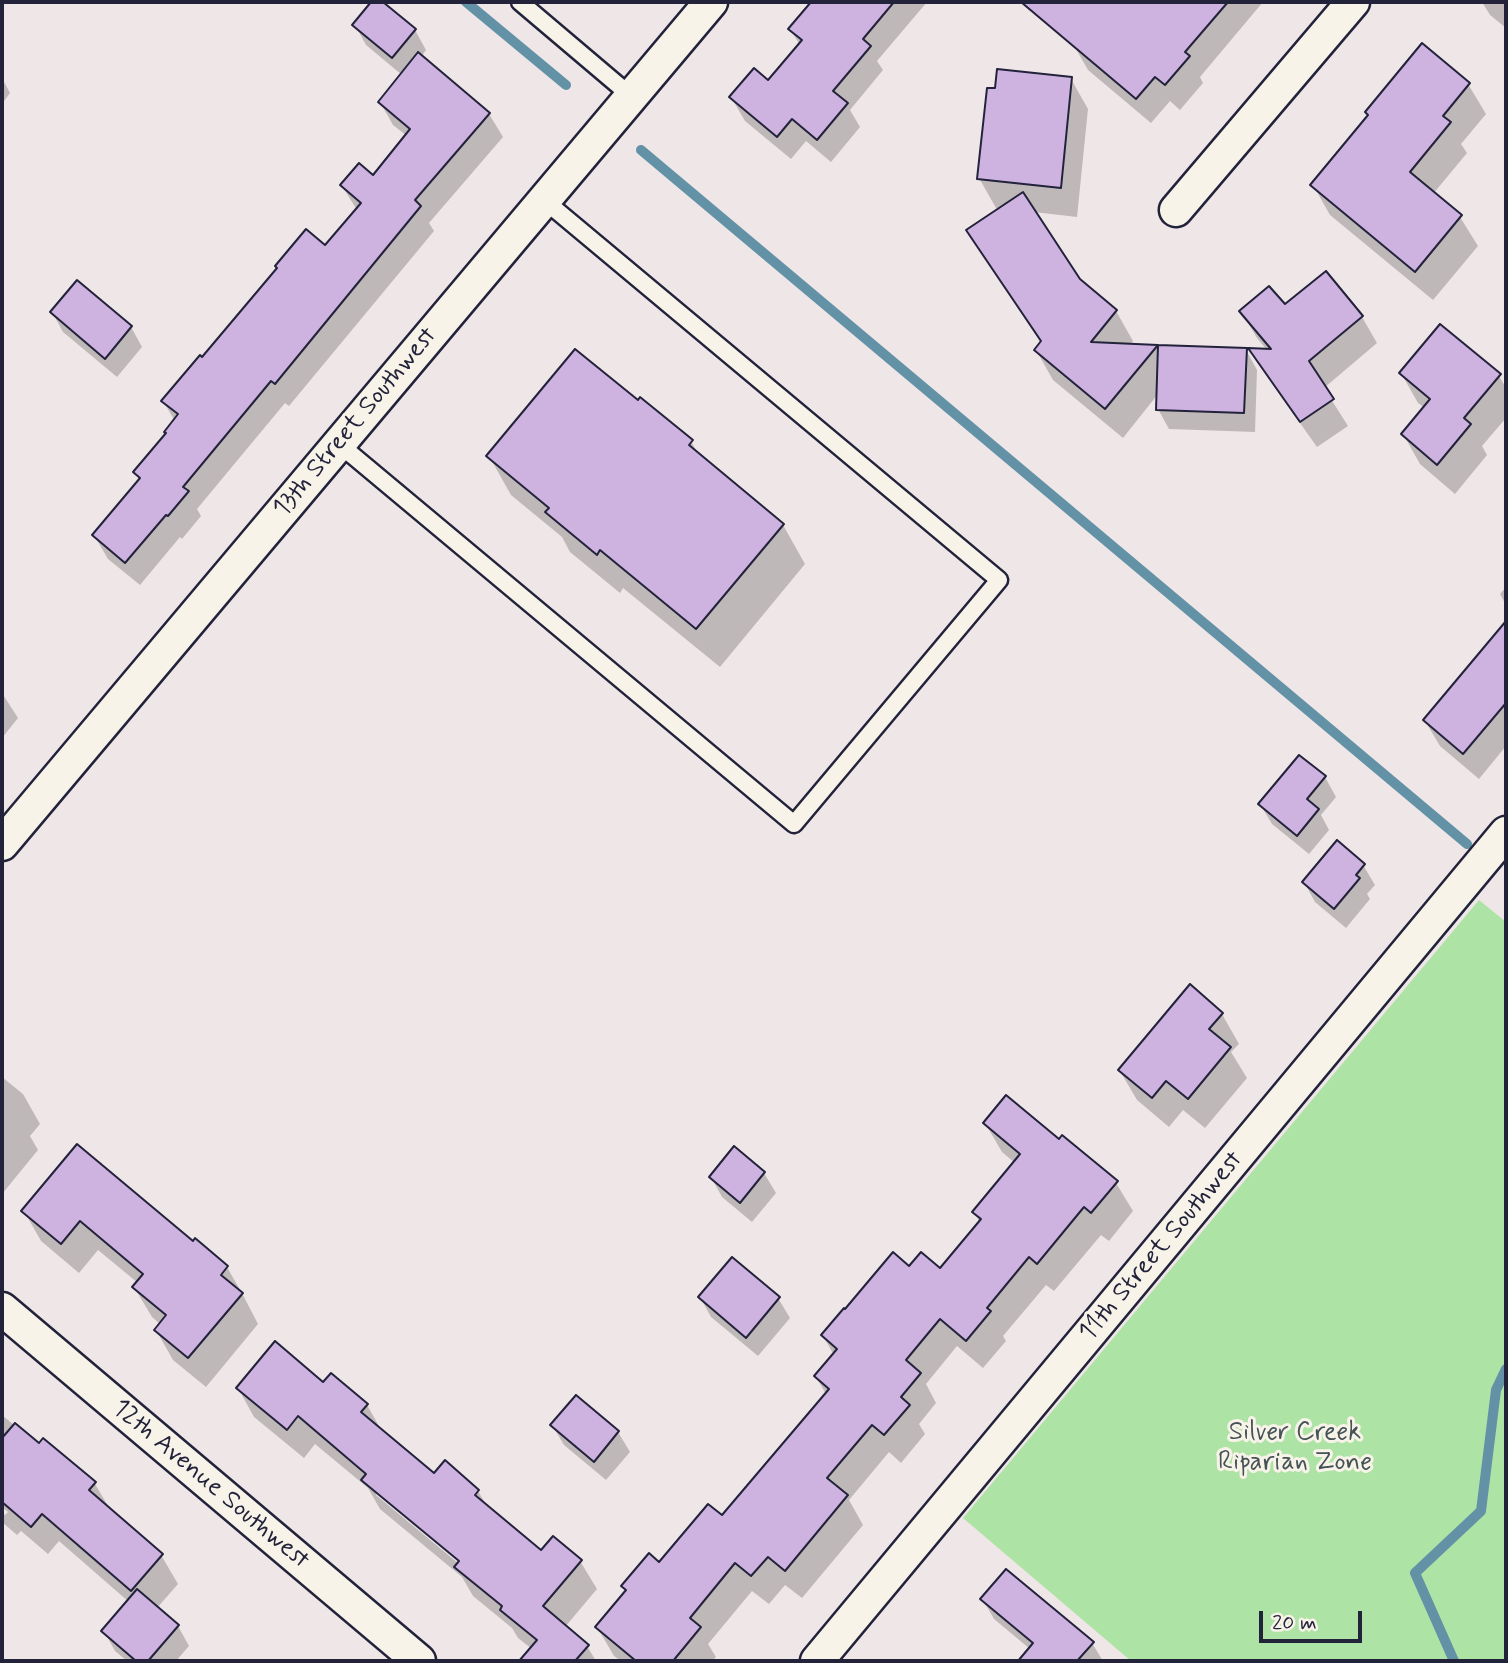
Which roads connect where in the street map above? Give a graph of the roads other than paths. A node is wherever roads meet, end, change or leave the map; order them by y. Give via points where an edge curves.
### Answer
1 (520, 2) edge
2 (711, 2) edge
3 (1353, 2) edge
4 (631, 96) junction
5 (544, 200) junction
6 (1176, 211) dead end
7 (339, 444) junction
8 (1506, 833) edge
9 (2, 845) edge
10 (2, 1309) edge
11 (419, 1661) edge
12 (817, 1661) edge

1 - 4 lane
2 - 4 street, 13th Street Southwest
3 - 6 street
4 - 5 street, 13th Street Southwest
5 - 7 street, 13th Street Southwest
5 - 7 lane via 999,580 803,814 794,824
7 - 9 street, 13th Street Southwest
8 - 12 street, 11th Street Southwest
10 - 11 street, 12th Avenue Southwest

